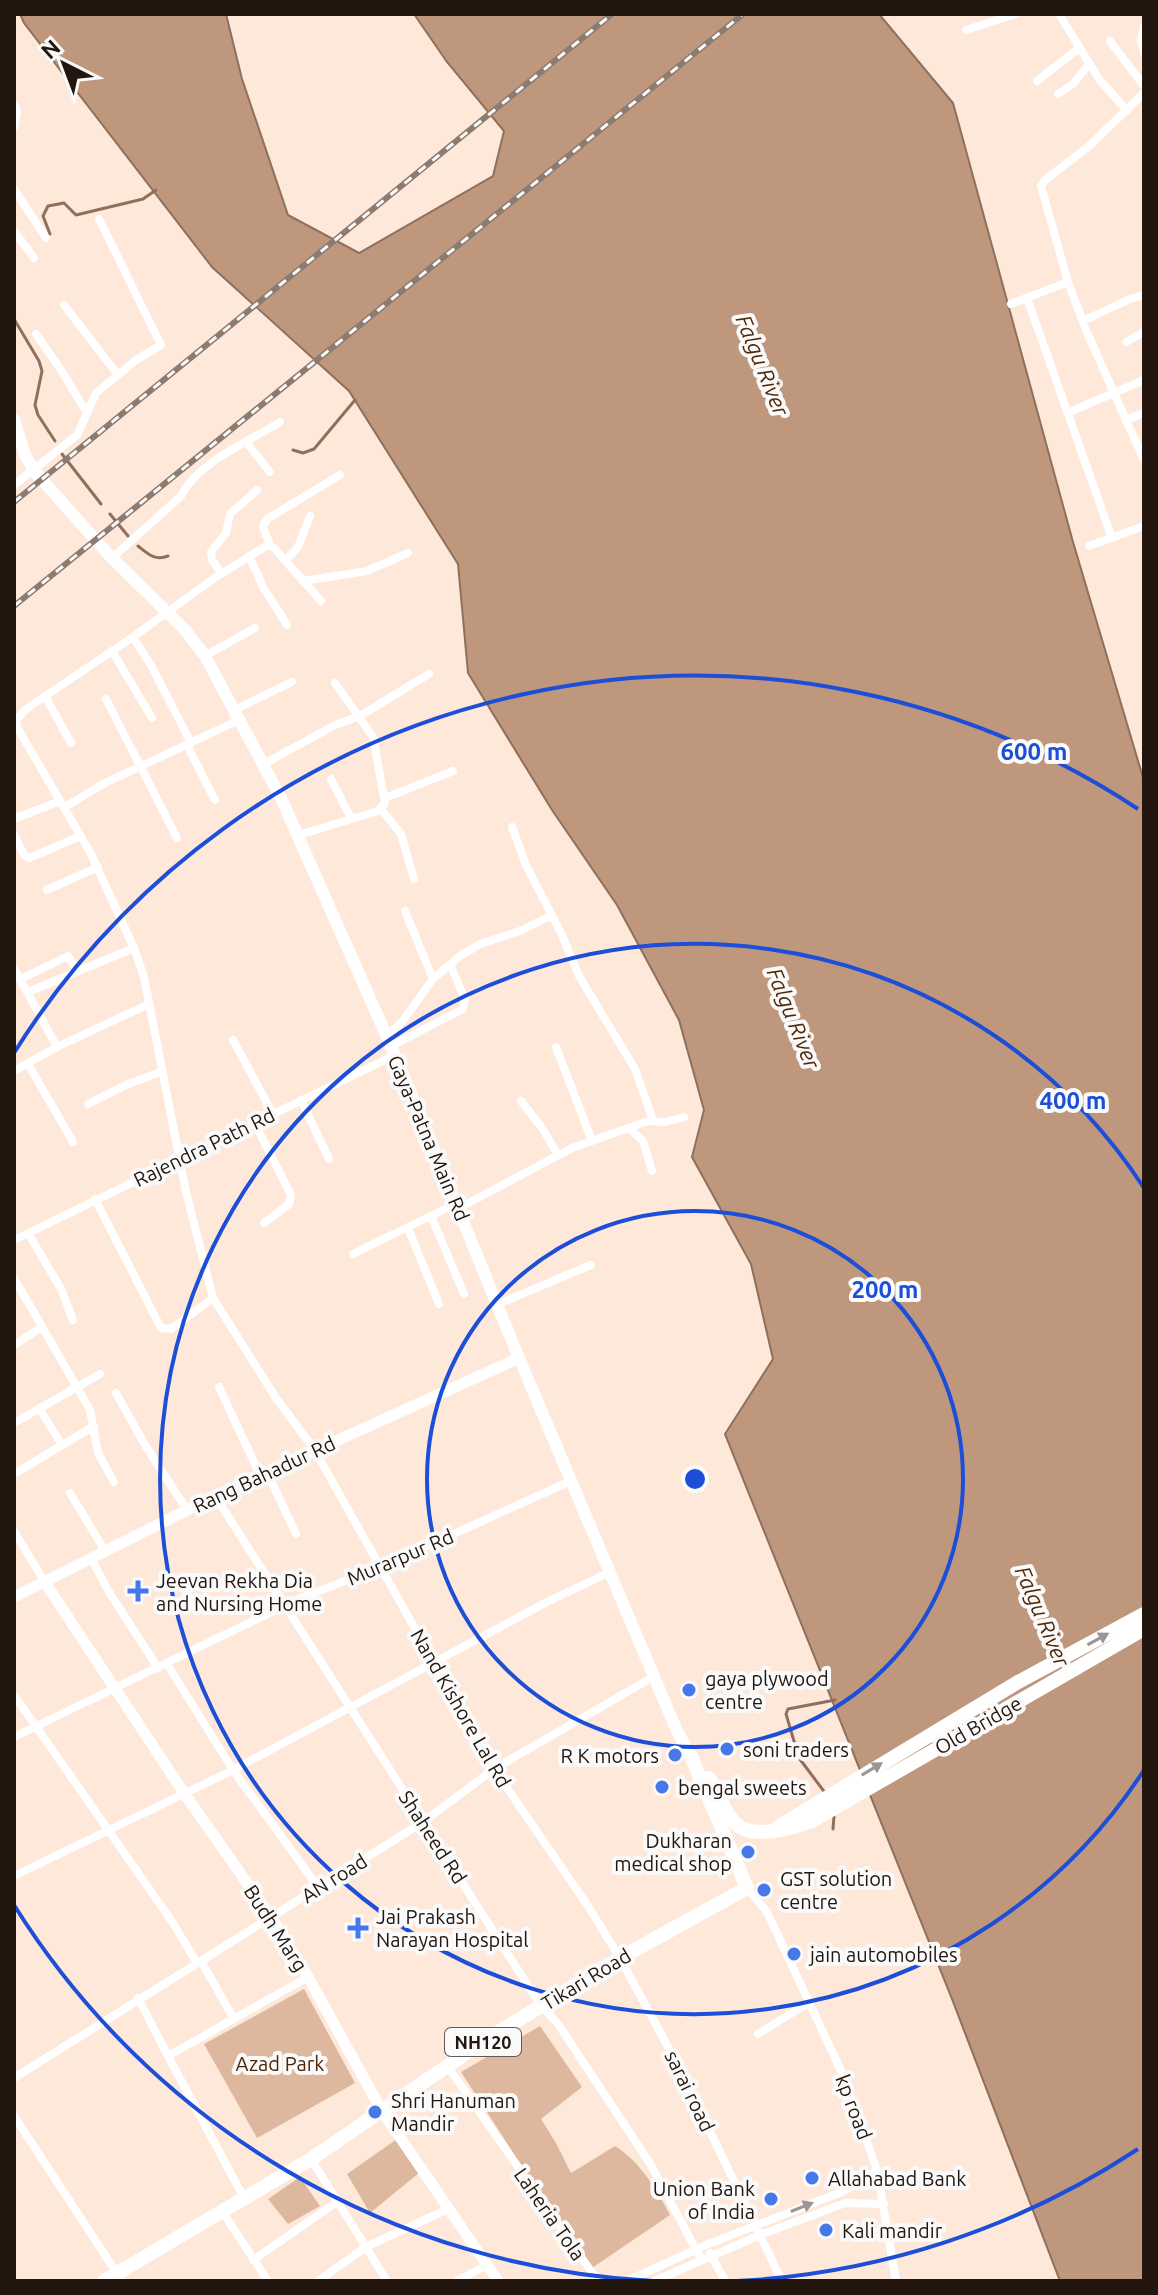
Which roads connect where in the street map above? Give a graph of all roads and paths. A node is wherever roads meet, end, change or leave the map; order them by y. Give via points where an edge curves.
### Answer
1 (1016, 14) edge
2 (1059, 14) edge
3 (1144, 26) edge
4 (966, 30) dead end
5 (1110, 41) dead end
6 (1079, 48) junction
7 (1144, 52) edge
8 (1089, 64) junction
9 (1037, 81) dead end
10 (1144, 86) edge
11 (1144, 93) edge
12 (1058, 94) dead end
13 (14, 104) edge
14 (1127, 111) junction
15 (14, 128) edge
16 (14, 189) edge
17 (99, 219) dead end
18 (14, 231) edge
19 (46, 238) dead end
20 (34, 258) dead end
21 (1068, 282) junction
22 (1144, 295) edge
23 (1027, 298) junction
24 (1011, 304) dead end
25 (64, 305) dead end
26 (1083, 321) junction
27 (1144, 332) edge
28 (36, 334) dead end
29 (1126, 342) dead end
30 (118, 375) junction
31 (1144, 380) edge
32 (1113, 393) junction
33 (87, 413) junction
34 (1067, 413) junction
35 (1144, 413) edge
36 (1125, 420) junction
37 (280, 422) dead end
38 (15, 426) edge
39 (247, 443) junction
40 (1144, 460) edge
41 (35, 472) junction
42 (270, 472) dead end
43 (340, 475) dead end
44 (14, 485) edge
45 (257, 490) dead end
46 (310, 516) dead end
47 (1144, 526) edge
48 (1112, 538) junction
49 (270, 545) junction
50 (1089, 546) dead end
51 (408, 553) dead end
52 (110, 556) junction
53 (249, 556) junction
54 (285, 561) junction
55 (221, 573) junction
56 (303, 581) junction
57 (321, 601) dead end
58 (167, 612) junction
59 (287, 625) dead end
60 (255, 628) dead end
61 (133, 637) junction
62 (112, 651) junction
63 (205, 656) junction
64 (429, 674) dead end
65 (292, 682) dead end
66 (335, 683) dead end
67 (45, 696) junction
68 (106, 699) dead end
69 (237, 715) junction
70 (360, 716) junction
71 (152, 718) dead end
72 (15, 720) edge
73 (71, 743) dead end
74 (189, 744) junction
75 (141, 765) junction
76 (262, 765) junction
77 (453, 771) dead end
78 (331, 779) dead end
79 (385, 798) junction
80 (215, 800) dead end
81 (63, 804) junction
82 (381, 809) junction
83 (351, 818) junction
84 (14, 819) edge
85 (512, 827) dead end
86 (14, 834) edge
87 (299, 835) junction
88 (81, 836) junction
89 (177, 838) dead end
90 (98, 867) junction
91 (414, 879) dead end
92 (47, 890) dead end
93 (405, 911) dead end
94 (552, 915) junction
95 (134, 948) junction
96 (450, 964) junction
97 (14, 968) edge
98 (78, 971) junction
99 (21, 979) junction
100 (433, 979) junction
101 (28, 992) junction
102 (149, 1004) junction
103 (233, 1040) dead end
104 (391, 1046) junction
105 (57, 1047) junction
106 (556, 1047) dead end
107 (28, 1064) junction
108 (14, 1071) edge
109 (163, 1071) junction
110 (301, 1100) junction
111 (521, 1101) dead end
112 (88, 1104) dead end
113 (273, 1114) junction
114 (684, 1117) dead end
115 (653, 1120) junction
116 (254, 1122) junction
117 (629, 1128) junction
118 (592, 1141) junction
119 (73, 1142) dead end
120 (558, 1155) junction
121 (179, 1158) junction
122 (329, 1159) dead end
123 (652, 1171) dead end
124 (95, 1199) junction
125 (458, 1206) junction
126 (431, 1216) junction
127 (264, 1223) dead end
128 (408, 1228) junction
129 (28, 1233) junction
130 (14, 1240) edge
131 (353, 1254) dead end
132 (591, 1265) dead end
133 (14, 1278) edge
134 (464, 1294) dead end
135 (213, 1298) junction
136 (439, 1304) dead end
137 (498, 1304) junction
138 (73, 1320) dead end
139 (42, 1327) junction
140 (14, 1345) edge
141 (519, 1358) junction
142 (100, 1374) dead end
143 (78, 1386) junction
144 (219, 1387) dead end
145 (116, 1393) dead end
146 (39, 1408) junction
147 (14, 1423) edge
148 (94, 1426) junction
149 (62, 1445) junction
150 (314, 1449) junction
151 (263, 1473) junction
152 (14, 1474) edge
153 (571, 1481) junction
154 (114, 1482) dead end
155 (70, 1493) dead end
156 (215, 1496) junction
157 (187, 1510) junction
158 (15, 1534) edge
159 (296, 1534) dead end
160 (105, 1551) junction
161 (91, 1558) junction
162 (380, 1567) junction
163 (610, 1572) junction
164 (44, 1581) junction
165 (14, 1597) edge
166 (284, 1606) junction
167 (1144, 1614) edge
168 (1144, 1629) edge
169 (434, 1664) junction
170 (163, 1666) junction
171 (653, 1677) junction
172 (116, 1690) junction
173 (14, 1695) edge
174 (350, 1709) junction
175 (36, 1727) junction
176 (14, 1737) edge
177 (691, 1756) junction
178 (494, 1769) junction
179 (233, 1770) junction
180 (184, 1793) junction
181 (809, 1815) junction
182 (423, 1822) junction
183 (108, 1829) junction
184 (14, 1876) edge
185 (318, 1887) junction
186 (747, 1888) junction
187 (271, 1917) junction
188 (620, 1958) junction
189 (199, 1962) junction
190 (308, 1977) junction
191 (138, 1998) junction
192 (808, 2003) junction
193 (541, 2006) junction
194 (234, 2019) junction
195 (758, 2034) dead end
196 (168, 2056) junction
197 (448, 2067) junction
198 (14, 2078) edge
199 (382, 2111) junction
200 (14, 2116) edge
201 (311, 2159) junction
202 (877, 2170) junction
203 (244, 2198) junction
204 (337, 2202) junction
205 (884, 2204) junction
206 (448, 2209) junction
207 (222, 2210) junction
208 (758, 2230) junction
209 (706, 2245) junction
210 (366, 2247) junction
211 (697, 2249) junction
212 (706, 2257) junction
213 (253, 2260) junction
214 (487, 2265) junction
215 (120, 2277) edge
216 (104, 2281) edge
217 (268, 2281) edge
218 (318, 2281) edge
219 (387, 2281) edge
220 (457, 2281) edge
221 (498, 2281) edge
222 (598, 2281) edge
223 (627, 2281) edge
224 (654, 2281) edge
225 (725, 2281) edge
226 (782, 2281) edge
227 (896, 2281) edge

1 - 4 street
2 - 6 street
3 - 7 street
5 - 10 street
6 - 8 street
6 - 9 street
8 - 12 street
8 - 14 street
11 - 14 street
13 - 15 street
14 - 21 street via 1041,186
16 - 19 street
17 - 30 street via 161,345
18 - 20 street
21 - 23 street
21 - 26 street
22 - 26 street
23 - 24 street
23 - 34 street
25 - 30 street
26 - 32 street
27 - 29 street
28 - 33 street
30 - 33 street via 93,397
31 - 32 street
32 - 34 street
32 - 36 street
33 - 41 street via 77,435
34 - 48 street
35 - 36 street
36 - 40 street
37 - 39 street
38 - 41 main road
39 - 42 street
39 - 52 street via 198,474 181,496
41 - 44 street
41 - 52 main road, Gaya-Patna Main Rd
43 - 49 street via 267,519 263,527
45 - 55 street via 230,514 226,533 212,549
46 - 54 street via 298,547
47 - 48 street
48 - 50 street
49 - 53 street
49 - 54 street
51 - 56 street via 367,571
52 - 58 main road, Gaya-Patna Main Rd
53 - 55 street
53 - 59 street
54 - 56 street
55 - 58 street
56 - 57 street
58 - 61 street
58 - 63 main road, Gaya-Patna Main Rd
60 - 63 street
61 - 62 street
61 - 74 street
62 - 67 street
62 - 71 street
63 - 69 main road, Gaya-Patna Main Rd
64 - 70 street
65 - 69 street
66 - 70 street
67 - 72 street
67 - 73 street
68 - 75 street
69 - 74 street
69 - 76 main road, Gaya-Patna Main Rd
70 - 76 street
70 - 79 street via 375,743
72 - 81 street, Nand Kishore Lal Rd
74 - 75 street
74 - 80 street
75 - 81 street
75 - 89 street
76 - 87 main road, Gaya-Patna Main Rd
77 - 79 street
78 - 83 street
79 - 82 street
81 - 84 street
81 - 88 street, Nand Kishore Lal Rd
82 - 83 street
82 - 91 street via 401,834
83 - 87 street
85 - 94 street
86 - 88 street via 29,858
87 - 104 main road, Gaya-Patna Main Rd
88 - 90 street, Nand Kishore Lal Rd
90 - 92 street
90 - 95 street, Nand Kishore Lal Rd
93 - 100 street
94 - 96 street via 480,944
94 - 115 street via 585,989 635,1069
95 - 98 street
95 - 102 street, Nand Kishore Lal Rd
96 - 100 street
96 - 104 street, Rajendra Path Rd via 465,999 463,1009
97 - 99 street
98 - 99 street via 68,956
98 - 101 street
99 - 101 street
100 - 104 street
101 - 105 street
102 - 105 street
102 - 109 street, Nand Kishore Lal Rd
103 - 113 street
104 - 110 street, Rajendra Path Rd
104 - 125 main road, Gaya-Patna Main Rd
105 - 107 street
106 - 118 street
107 - 108 street
107 - 119 street
109 - 112 street
109 - 121 street, Nand Kishore Lal Rd
110 - 113 street, Rajendra Path Rd
110 - 122 street
111 - 120 street
113 - 116 street, Rajendra Path Rd
114 - 115 street
115 - 117 street
116 - 121 street, Rajendra Path Rd
116 - 127 street via 291,1195 289,1204
117 - 118 street
117 - 123 street via 643,1141
118 - 120 street
120 - 125 street
121 - 124 street, Rajendra Path Rd
121 - 135 street, Nand Kishore Lal Rd
124 - 129 street, Rajendra Path Rd
124 - 135 street via 161,1328 171,1329
125 - 126 street
125 - 137 main road, Gaya-Patna Main Rd
126 - 128 street
126 - 134 street
128 - 131 street
128 - 136 street
129 - 130 street, Rajendra Path Rd
129 - 138 street
132 - 137 street
133 - 139 street
135 - 150 street, Nand Kishore Lal Rd
137 - 141 main road, Gaya-Patna Main Rd
139 - 140 street
139 - 143 street
141 - 150 street, Rang Bahadur Rd
141 - 153 main road, Gaya-Patna Main Rd
142 - 143 street
143 - 146 street
143 - 148 street
144 - 151 street
145 - 157 street
146 - 147 street
146 - 149 street
148 - 149 street
148 - 154 street via 98,1453
149 - 152 street
150 - 151 street, Rang Bahadur Rd
150 - 162 street, Nand Kishore Lal Rd
151 - 156 street, Rang Bahadur Rd
151 - 159 street
153 - 162 street, Murarpur Rd
153 - 163 main road, Gaya-Patna Main Rd
155 - 160 street
156 - 157 street, Rang Bahadur Rd
156 - 166 street, Shaheed Rd
157 - 160 street, Rang Bahadur Rd
158 - 164 street
160 - 161 street, Rang Bahadur Rd
161 - 164 street, Rang Bahadur Rd
161 - 170 street
162 - 166 street, Murarpur Rd
162 - 169 street, Nand Kishore Lal Rd
163 - 169 street
163 - 171 main road, Gaya-Patna Main Rd
164 - 165 street, Rang Bahadur Rd
164 - 172 street, Budh Marg
166 - 170 street, Murarpur Rd
166 - 174 street, Shaheed Rd
181 -> 167 highway via 1018,1682
168 - 181 highway, Old Bridge
169 - 174 street
169 - 178 street, Nand Kishore Lal Rd
170 - 172 street, Murarpur Rd
170 - 179 street
171 - 177 main road, Gaya-Patna Main Rd
171 - 178 street, AN road
172 - 175 street, Murarpur Rd
172 - 180 street, Budh Marg
173 - 175 street
174 - 179 street
174 - 182 street, Shaheed Rd
175 - 176 street, Murarpur Rd
175 - 183 street
177 - 181 highway via 735,1824 751,1831 774,1830
177 - 186 highway
178 - 182 street, AN road
178 - 188 street, Nand Kishore Lal Rd
179 - 180 street
179 - 185 street
180 - 183 street
180 - 187 street, Budh Marg
182 - 185 street, AN road
182 - 193 street, Shaheed Rd
183 - 184 street
183 - 189 street
185 - 187 street, AN road
186 - 188 highway, Tikari Road / NH120
186 - 192 street, kp road via 767,1912
187 - 189 street, AN road
187 - 190 street, Budh Marg
188 - 193 highway, Tikari Road / NH120
188 - 208 street, sarai road
189 - 191 street, AN road
189 - 194 street
190 - 194 street
190 - 199 street, Budh Marg
191 - 196 street
191 - 198 street, AN road
192 - 195 street
192 - 202 street, kp road via 843,2075
193 - 197 highway, Tikari Road / NH120
193 - 211 street, Shaheed Rd via 651,2165
194 - 196 street
196 - 203 street
197 - 199 highway, Tikari Road / NH120
197 - 222 street, Laheria Tola
199 - 201 highway, Tikari Road / NH120
199 - 206 street, Budh Marg
200 - 215 street
201 - 203 highway, Tikari Road / NH120
201 - 204 street
202 - 205 street, kp road
208 -> 202 street
203 - 207 highway, Tikari Road / NH120
204 - 210 street
204 - 213 street
205 - 208 street via 845,2203
205 - 227 street, kp road
206 - 210 street
206 - 214 street, Budh Marg
207 - 213 street
207 - 215 highway, Tikari Road / NH120
208 - 209 street
208 - 212 street
208 - 226 street, sarai road
209 - 211 street
209 - 212 street, Shaheed Rd
210 - 218 street
210 - 219 street
211 - 212 street, Shaheed Rd
211 - 223 street
212 - 224 street
212 - 225 street, Shaheed Rd
213 - 217 street
214 - 220 street
214 - 221 street, Budh Marg
215 - 216 highway, Tikari Road / NH120

